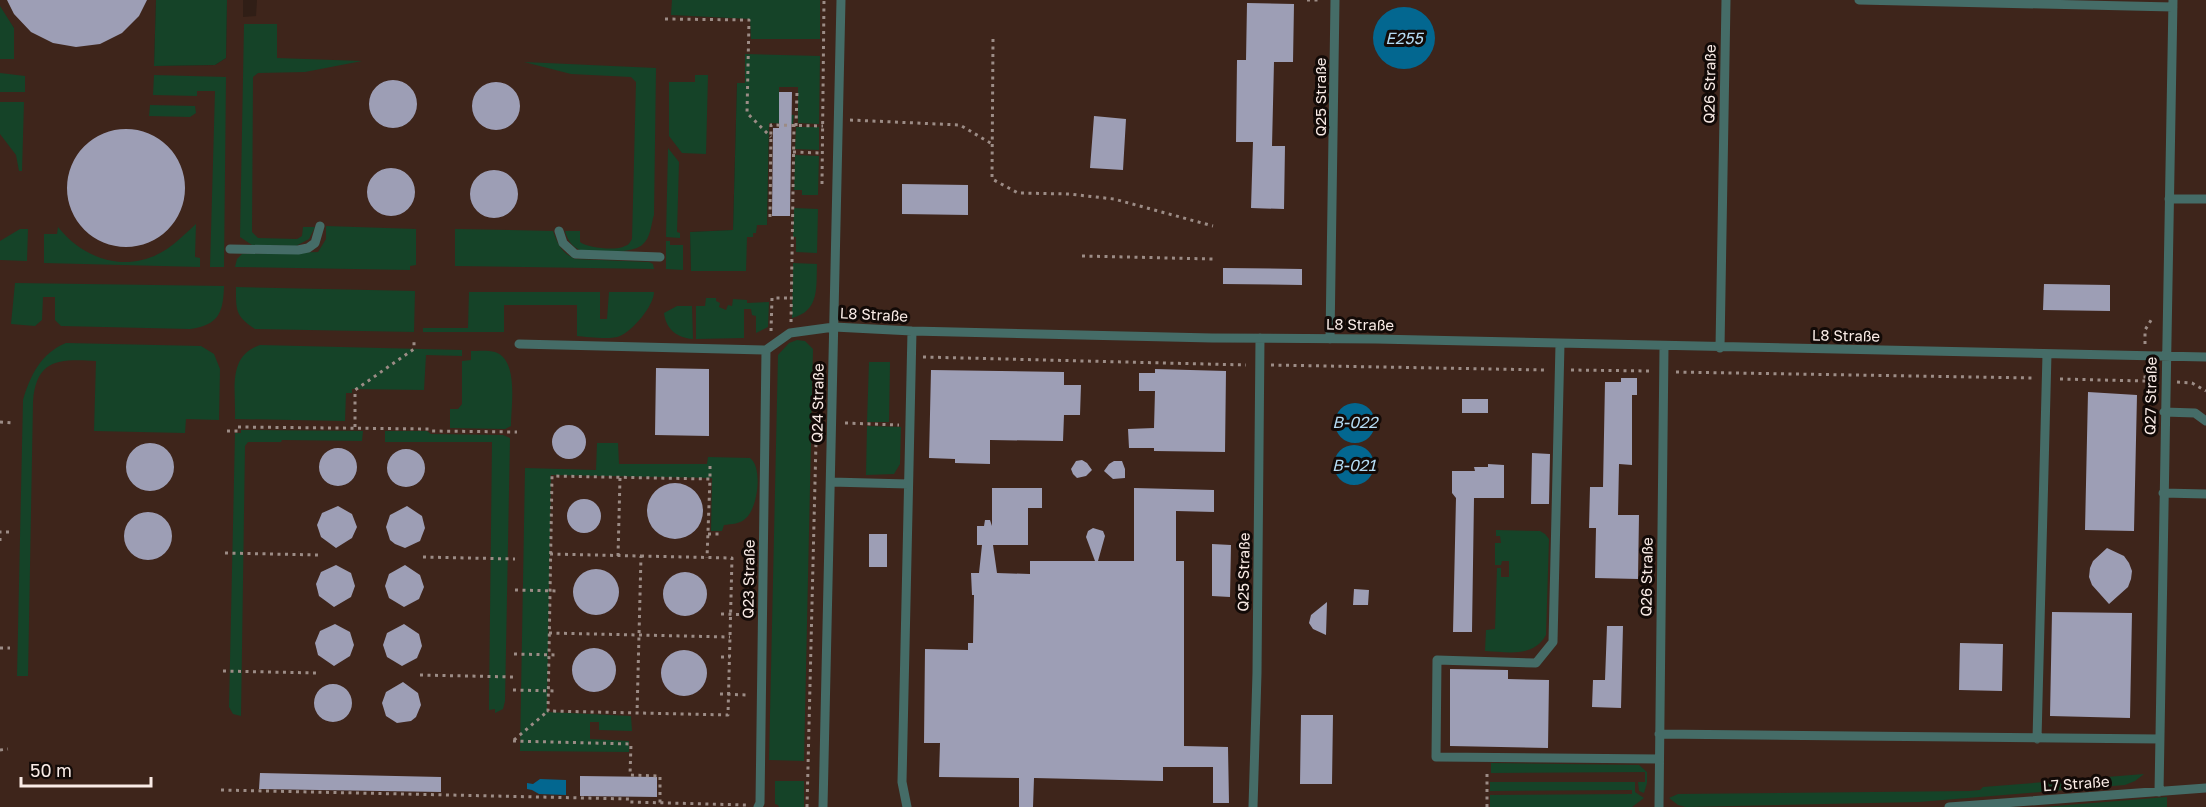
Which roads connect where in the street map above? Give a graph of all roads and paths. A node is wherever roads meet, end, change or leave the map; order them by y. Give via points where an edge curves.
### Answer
1 (824, 0) edge
2 (841, 0) edge
3 (1335, 0) edge
4 (1726, 0) edge
5 (1859, 0) edge
6 (2173, 3) edge
7 (665, 19) dead end
8 (993, 39) dead end
9 (797, 92) dead end
10 (838, 119) junction
11 (795, 126) junction
12 (823, 126) junction
13 (771, 137) junction
14 (993, 144) junction
15 (793, 152) junction
16 (822, 153) junction
17 (822, 192) dead end
18 (2169, 199) junction
19 (2206, 199) edge
20 (770, 217) dead end
21 (320, 226) dead end
22 (1213, 226) dead end
23 (559, 231) dead end
24 (230, 249) dead end
25 (1082, 256) dead end
26 (660, 257) dead end
27 (1213, 259) dead end
28 (791, 298) junction
29 (834, 327) junction
30 (912, 331) junction
31 (790, 333) junction
32 (1260, 338) junction
33 (1330, 339) junction
34 (414, 342) dead end
35 (519, 344) dead end
36 (1560, 344) junction
37 (1664, 347) junction
38 (768, 348) junction
39 (1720, 348) junction
40 (2047, 354) junction
41 (912, 356) junction
42 (2165, 356) junction
43 (2206, 357) edge
44 (1260, 365) junction
45 (1559, 370) junction
46 (1663, 372) junction
47 (2046, 378) junction
48 (2145, 381) dead end
49 (817, 399) dead end
50 (2164, 412) junction
51 (2206, 421) edge
52 (0, 422) edge
53 (817, 422) junction
54 (14, 423) dead end
55 (832, 423) junction
56 (909, 425) junction
57 (355, 428) junction
58 (227, 431) dead end
59 (517, 432) dead end
60 (710, 466) dead end
61 (620, 478) junction
62 (710, 479) junction
63 (831, 482) junction
64 (908, 483) junction
65 (2163, 493) junction
66 (2206, 494) edge
67 (12, 532) dead end
68 (708, 534) junction
69 (722, 534) dead end
70 (0, 541) edge
71 (225, 553) dead end
72 (550, 554) junction
73 (318, 555) dead end
74 (618, 556) junction
75 (642, 556) junction
76 (423, 557) dead end
77 (707, 558) junction
78 (515, 559) dead end
79 (515, 590) dead end
80 (550, 591) junction
81 (560, 591) dead end
82 (721, 614) dead end
83 (732, 614) junction
84 (754, 615) dead end
85 (549, 633) junction
86 (640, 635) junction
87 (730, 637) junction
88 (0, 648) edge
89 (10, 648) dead end
90 (514, 654) dead end
91 (549, 655) junction
92 (558, 655) dead end
93 (721, 657) dead end
94 (730, 657) junction
95 (223, 671) dead end
96 (316, 673) dead end
97 (420, 675) dead end
98 (514, 677) dead end
99 (513, 690) dead end
100 (548, 691) junction
101 (558, 691) dead end
102 (720, 694) dead end
103 (730, 694) junction
104 (752, 695) dead end
105 (548, 711) junction
106 (638, 714) junction
107 (1659, 734) junction
108 (2037, 739) junction
109 (2160, 740) junction
110 (0, 750) edge
111 (8, 750) dead end
112 (1659, 759) junction
113 (1487, 769) dead end
114 (2206, 788) edge
115 (221, 790) dead end
116 (2159, 792) junction
117 (660, 805) edge
118 (759, 806) edge
119 (906, 806) edge
120 (807, 807) edge
121 (823, 807) edge
122 (1253, 807) edge
123 (1487, 807) edge
124 (1659, 807) edge
125 (1949, 807) edge

1 - 12 path
2 - 10 lane, Q24 Straße
3 - 33 lane, Q25 Straße
4 - 39 lane, Q26 Straße
5 - 6 lane
6 - 18 lane, Q27 Straße
7 - 13 path via 748,20 747,113
8 - 14 path
9 - 11 path
10 - 14 path via 960,125
10 - 29 lane, Q24 Straße
11 - 12 path
11 - 13 path via 771,125
11 - 15 path
12 - 16 path
13 - 20 path
14 - 22 path via 992,178 1018,193 1114,199
15 - 16 path
15 - 28 path
16 - 17 path
18 - 19 lane
18 - 42 lane, Q27 Straße
21 - 24 lane via 315,243 308,248
23 - 26 lane via 563,243 575,254
25 - 27 path
28 - 31 path
28 - 38 path via 772,298
29 - 30 lane, L8 Straße
29 - 31 lane, L8 Straße
29 - 55 lane, Q24 Straße
30 - 32 lane, L8 Straße
30 - 41 lane
31 - 38 lane, L8 Straße
32 - 33 lane, L8 Straße
32 - 44 lane, Q25 Straße
33 - 36 lane, L8 Straße
34 - 57 path via 414,349 355,390
35 - 38 lane
36 - 37 lane, L8 Straße
36 - 45 lane
37 - 39 lane, L8 Straße
37 - 46 lane, Q26 Straße
38 - 118 lane, Q23 Straße
39 - 40 lane, L8 Straße
40 - 42 lane, L8 Straße
40 - 47 lane
41 - 44 path
41 - 56 lane
42 - 43 lane, L8 Straße
42 - 50 lane, Q27 Straße
44 - 45 path
44 - 122 lane, Q25 Straße
45 - 46 path
45 - 112 lane via 1553,642 1536,663 1437,660 1436,757
46 - 47 path
46 - 107 lane, Q26 Straße
47 - 48 path
47 - 108 lane
49 - 53 path
50 - 51 lane via 2195,413
50 - 65 lane, Q27 Straße
52 - 54 path
53 - 55 path
53 - 120 path
55 - 56 path
55 - 63 lane, Q24 Straße
56 - 64 lane
57 - 58 path via 238,427 238,431
57 - 59 path
60 - 62 path
61 - 62 path
61 - 72 path via 552,476
61 - 74 path
62 - 68 path
63 - 64 lane
63 - 121 lane, Q24 Straße
64 - 119 lane via 902,782
65 - 66 lane
65 - 109 lane, Q27 Straße
67 - 70 path via 0,532
68 - 69 path
68 - 77 path
71 - 73 path
72 - 74 path
72 - 80 path
74 - 75 path
75 - 77 path
75 - 86 path
76 - 78 path
77 - 83 path via 732,558
79 - 80 path
80 - 81 path
80 - 85 path
82 - 83 path
83 - 84 path
83 - 87 path
85 - 86 path
85 - 91 path
86 - 87 path
86 - 106 path
87 - 94 path
88 - 89 path
90 - 91 path
91 - 92 path
91 - 100 path
93 - 94 path
94 - 103 path
95 - 96 path
97 - 98 path
99 - 100 path
100 - 101 path
100 - 105 path
102 - 103 path
103 - 104 path
103 - 106 path via 728,715
105 - 106 path
105 - 117 path via 513,741 631,744 630,775 660,776
107 - 108 lane
107 - 112 lane, Q26 Straße
108 - 109 lane
109 - 116 lane, Q27 Straße
110 - 111 path
112 - 124 lane, Q26 Straße
113 - 123 path
114 - 116 lane, L7 Straße
115 - 117 path via 630,799
116 - 125 lane, L7 Straße
117 - 118 path

